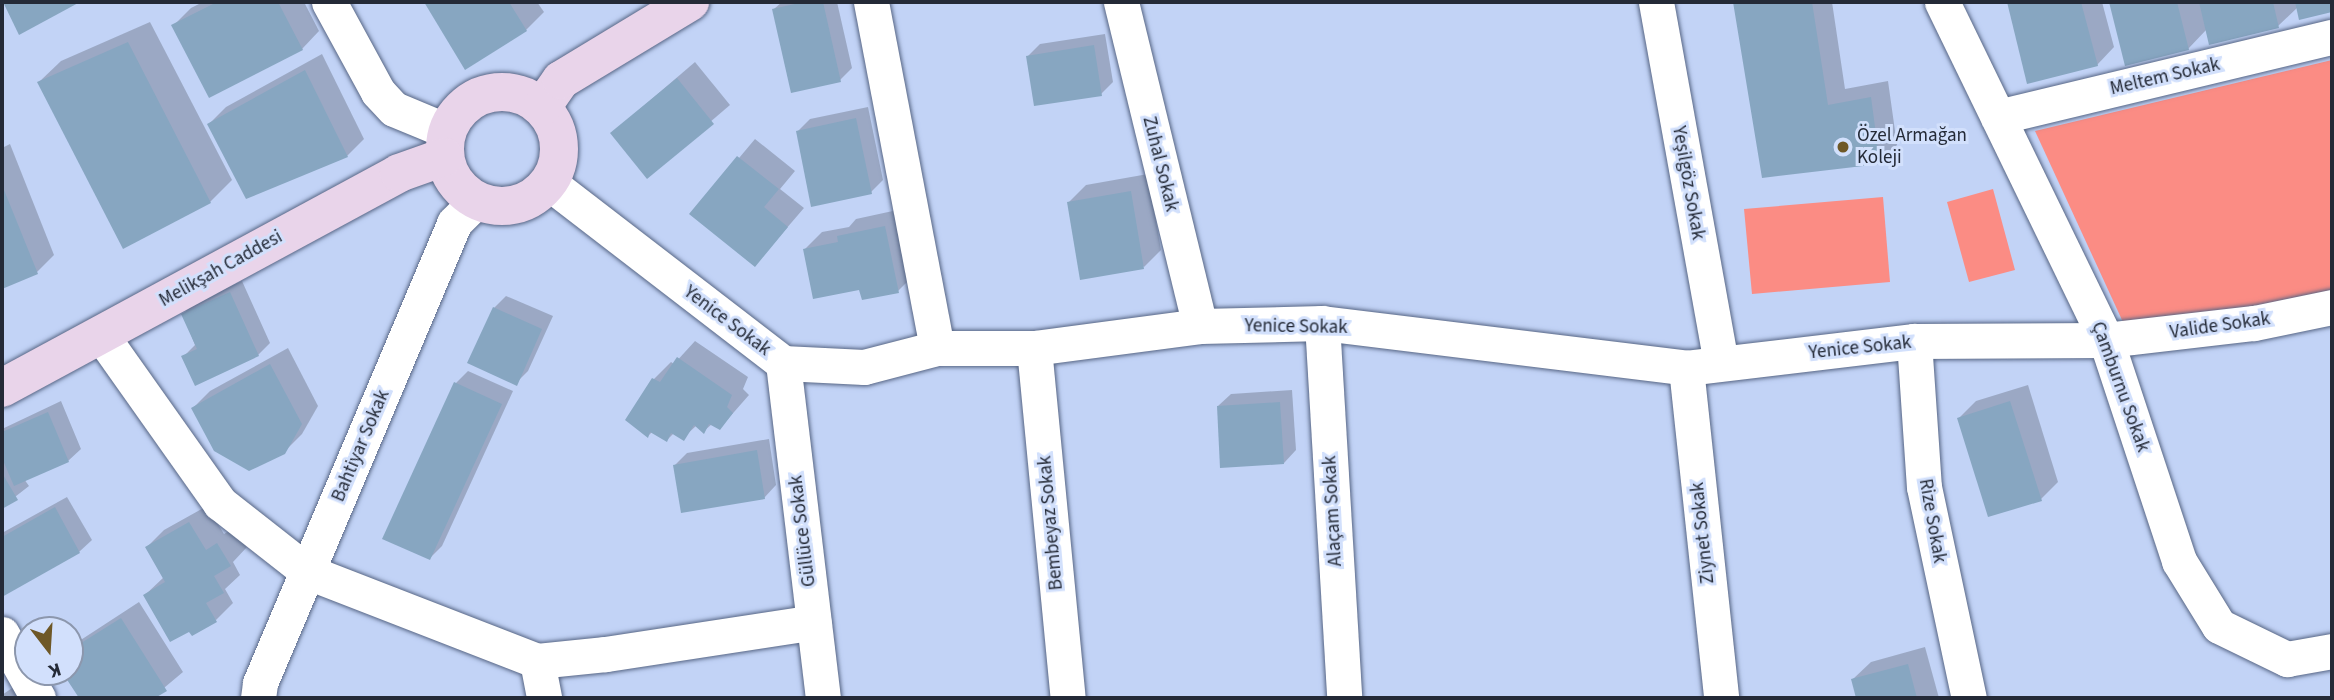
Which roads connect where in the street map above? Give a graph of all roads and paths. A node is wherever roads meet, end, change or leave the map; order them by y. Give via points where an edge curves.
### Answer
1 (329, 2) edge
2 (690, 2) edge
3 (872, 2) edge
4 (1121, 2) edge
5 (1656, 2) edge
6 (1942, 2) edge
7 (2332, 37) edge
8 (542, 107) junction
9 (1998, 117) junction
10 (446, 144) junction
11 (548, 182) junction
12 (477, 201) junction
13 (2332, 307) edge
14 (1322, 323) junction
15 (1200, 326) junction
16 (100, 335) junction
17 (2106, 340) junction
18 (1914, 341) junction
19 (937, 348) junction
20 (1034, 348) junction
21 (783, 363) junction
22 (1721, 363) junction
23 (1686, 368) junction
24 (2, 388) edge
25 (308, 572) junction
26 (814, 622) junction
27 (2, 634) edge
28 (2332, 652) edge
29 (537, 661) junction
30 (249, 693) edge
31 (38, 698) edge
32 (544, 698) edge
33 (823, 698) edge
34 (1068, 698) edge
35 (1344, 698) edge
36 (1721, 698) edge
37 (1969, 698) edge

1 - 10 street via 378,92 394,109
2 - 8 street via 561,80
3 - 19 street
4 - 15 street, Zuhal Sokak
5 - 22 street, Yeşilgöz Sokak
6 - 9 street, Çamburnu Sokak
7 - 9 street, Meltem Sokak
8 - 10 street via 507,92 488,93 456,114
8 - 11 street via 558,138 559,156
9 - 17 street, Çamburnu Sokak
10 - 12 street via 450,175
10 - 16 street, Melikşah Caddesi
11 - 12 street via 530,199 513,206
11 - 21 street, Yenice Sokak
12 - 25 street, Bahtiyar Sokak via 454,223
13 - 17 street, Valide Sokak via 2254,323
14 - 15 street, Yenice Sokak
14 - 23 street, Yenice Sokak
14 - 35 street, Alaçam Sokak
15 - 20 street, Yenice Sokak
16 - 24 street, Melikşah Caddesi
16 - 25 street via 219,503
17 - 18 street, Yenice Sokak
17 - 28 street, Çamburnu Sokak via 2179,561 2219,626 2287,659
18 - 22 street, Yenice Sokak
18 - 37 street, Rize Sokak via 1924,487
19 - 20 street, Yenice Sokak
19 - 21 street, Yenice Sokak via 864,368
20 - 34 street, Bembeyaz Sokak
21 - 26 street, Güllüce Sokak
22 - 23 street, Yenice Sokak
23 - 36 street, Ziynet Sokak
25 - 29 street
25 - 30 street, Bahtiyar Sokak
26 - 29 street
26 - 33 street, Güllüce Sokak
27 - 31 street
29 - 32 street

